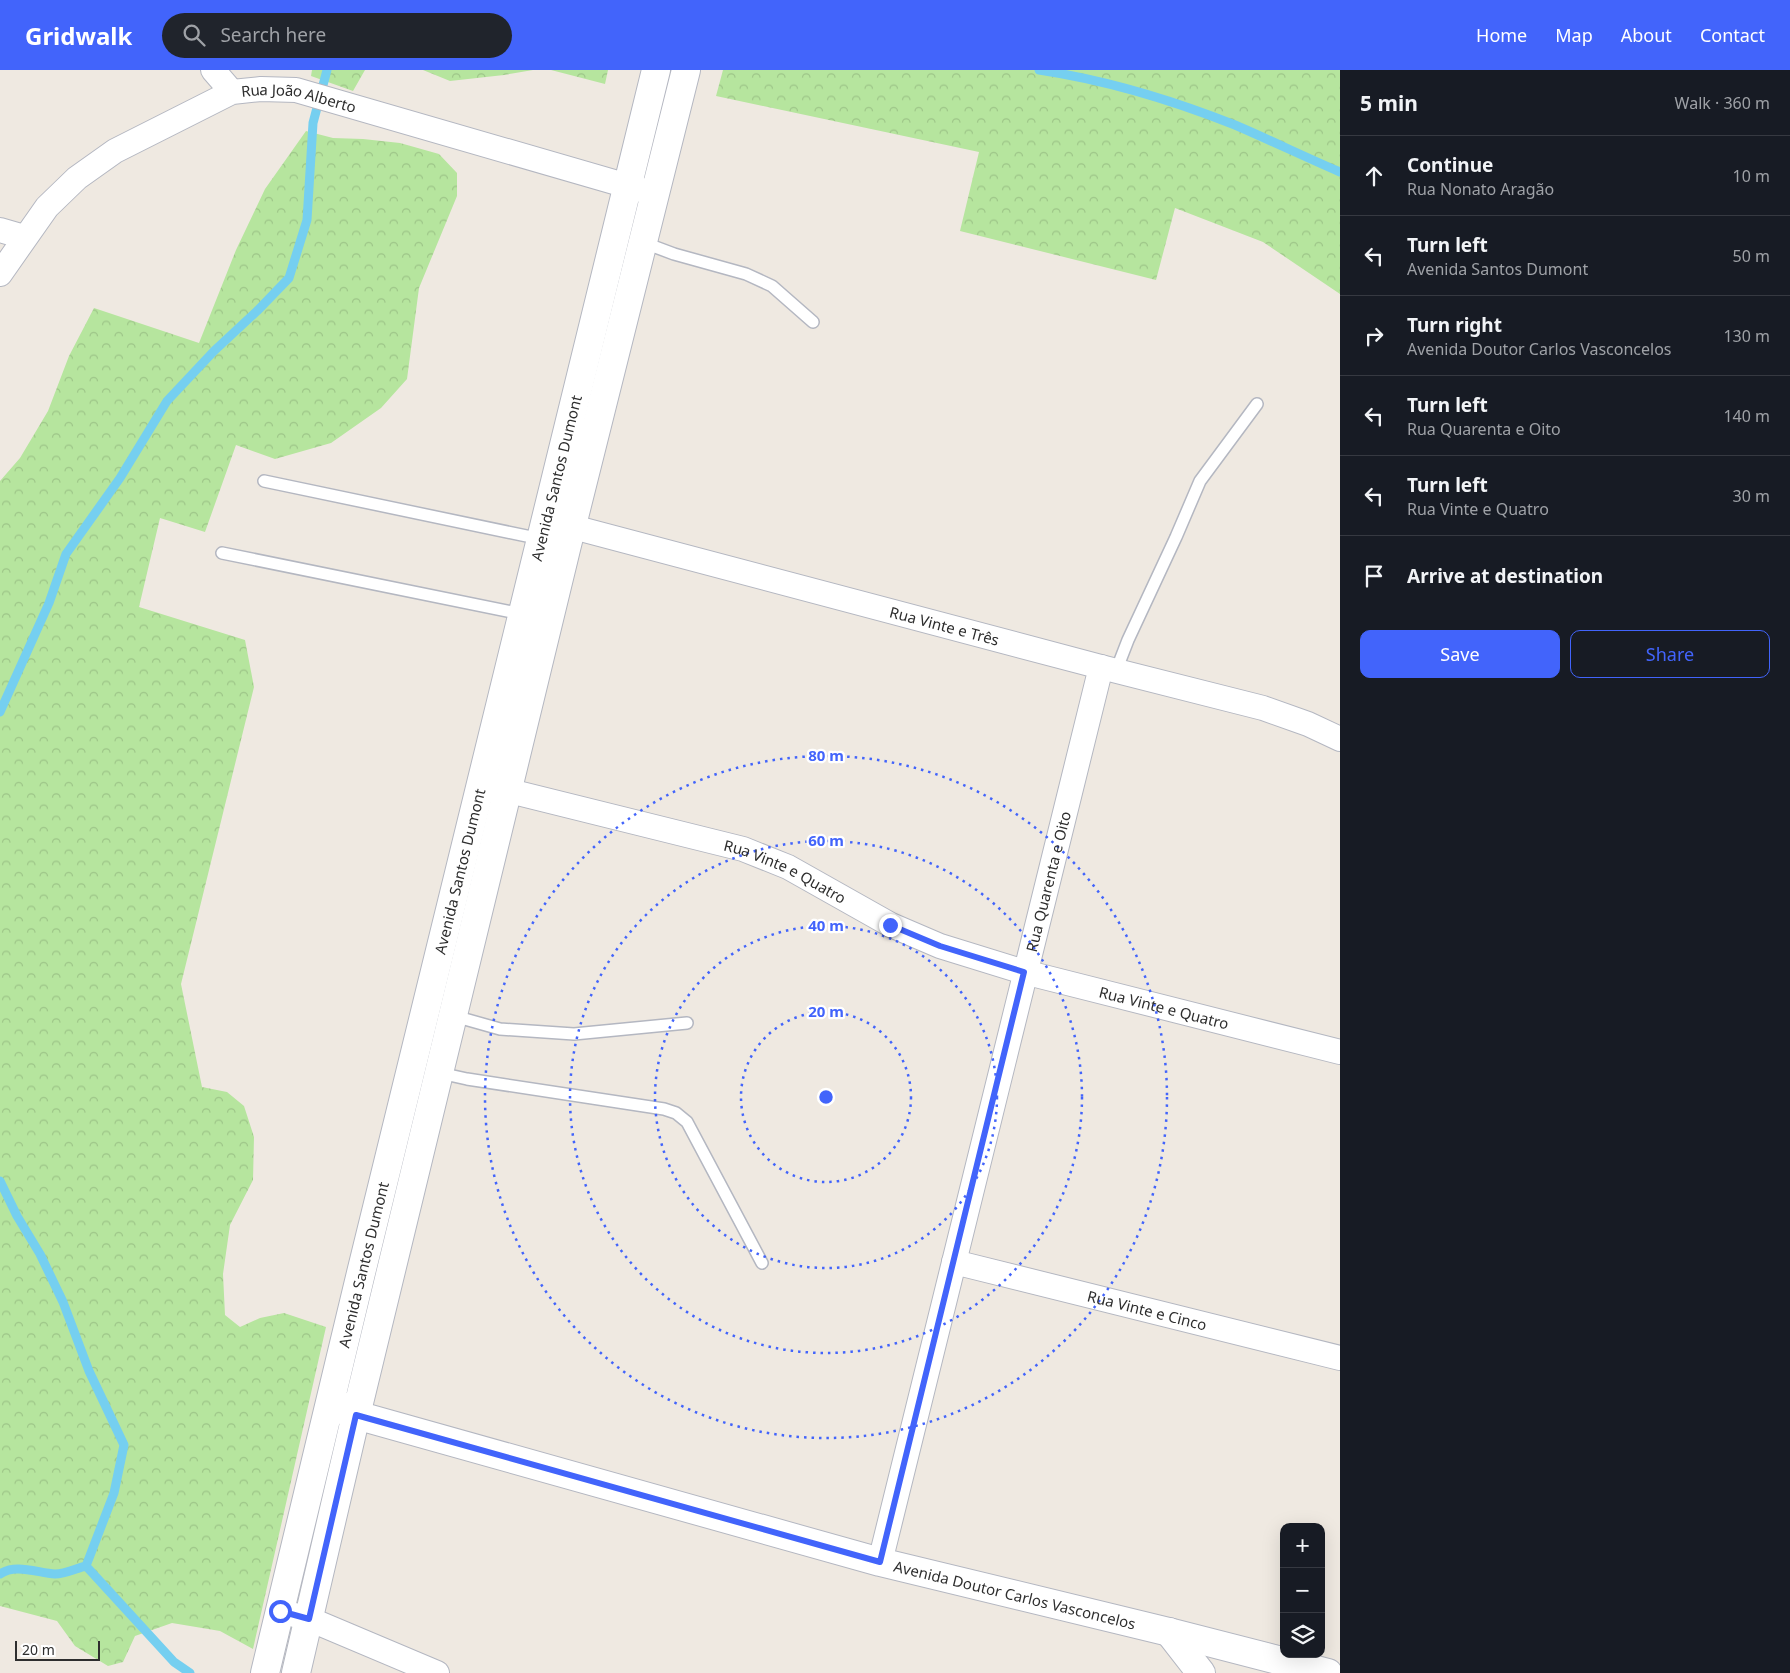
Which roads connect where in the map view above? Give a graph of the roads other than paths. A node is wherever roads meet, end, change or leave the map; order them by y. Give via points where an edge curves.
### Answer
1 (213, 70) edge
2 (656, 70) edge
3 (686, 70) edge
4 (232, 92) junction
5 (627, 186) junction
6 (654, 193) junction
7 (0, 230) edge
8 (24, 237) junction
9 (642, 242) junction
10 (0, 274) edge
11 (813, 322) dead end
12 (1257, 404) dead end
13 (264, 481) dead end
14 (555, 536) junction
15 (222, 553) dead end
16 (522, 614) junction
17 (1108, 669) junction
18 (1340, 739) edge
19 (481, 783) junction
20 (509, 792) junction
21 (1024, 972) junction
22 (454, 1016) junction
23 (687, 1023) dead end
24 (1340, 1052) edge
25 (440, 1073) junction
26 (954, 1262) junction
27 (762, 1264) dead end
28 (361, 1273) junction
29 (1340, 1358) edge
30 (356, 1415) junction
31 (880, 1562) junction
32 (280, 1611) junction
33 (309, 1619) junction
34 (1169, 1632) junction
35 (265, 1673) edge
36 (296, 1673) edge
37 (437, 1673) edge
38 (1173, 1673) edge
39 (1201, 1673) edge
40 (1328, 1673) edge

1 - 4 street
2 - 5 main road, Avenida Santos Dumont
3 - 6 main road, Avenida Santos Dumont
4 - 5 street, Rua João Alberto via 296,90
4 - 8 street, Rua João Alberto via 115,151 77,178 47,207
5 - 6 street, Rua João Alberto
5 - 14 main road, Avenida Santos Dumont
6 - 9 main road, Avenida Santos Dumont
7 - 8 street
8 - 10 street, Rua João Alberto
9 - 11 lane via 746,274 772,286
9 - 14 main road, Avenida Santos Dumont
12 - 17 lane via 1200,482 1128,640
13 - 14 lane
14 - 16 main road, Avenida Santos Dumont
14 - 17 street, Rua Vinte e Três
14 - 20 main road, Avenida Santos Dumont
15 - 16 lane
16 - 19 main road, Avenida Santos Dumont
17 - 18 street, Rua Vinte e Três via 1263,708
17 - 21 street, Rua Quarenta e Oito
19 - 20 street, Rua Vinte e Quatro
19 - 28 main road, Avenida Santos Dumont
20 - 21 street, Rua Vinte e Quatro via 743,848 788,867 890,925 940,946
20 - 22 main road, Avenida Santos Dumont
21 - 24 street, Rua Vinte e Quatro
21 - 26 street, Rua Quarenta e Oito
22 - 23 lane via 500,1029 574,1034
22 - 25 main road, Avenida Santos Dumont
25 - 27 lane via 676,1113 687,1122
25 - 30 main road, Avenida Santos Dumont
26 - 29 street, Rua Vinte e Cinco
26 - 31 street, Rua Quarenta e Oito
28 - 30 main road via 355,1325 339,1396 345,1411
28 - 32 main road, Avenida Santos Dumont
30 - 31 main road, Avenida Doutor Carlos Vasconcelos
30 - 33 main road, Avenida Santos Dumont
31 - 34 main road, Avenida Doutor Carlos Vasconcelos
32 - 33 street
32 - 35 main road, Avenida Santos Dumont
33 - 36 main road, Avenida Santos Dumont
33 - 37 street
34 - 38 main road
34 - 39 main road
34 - 40 main road, Avenida Doutor Carlos Vasconcelos

